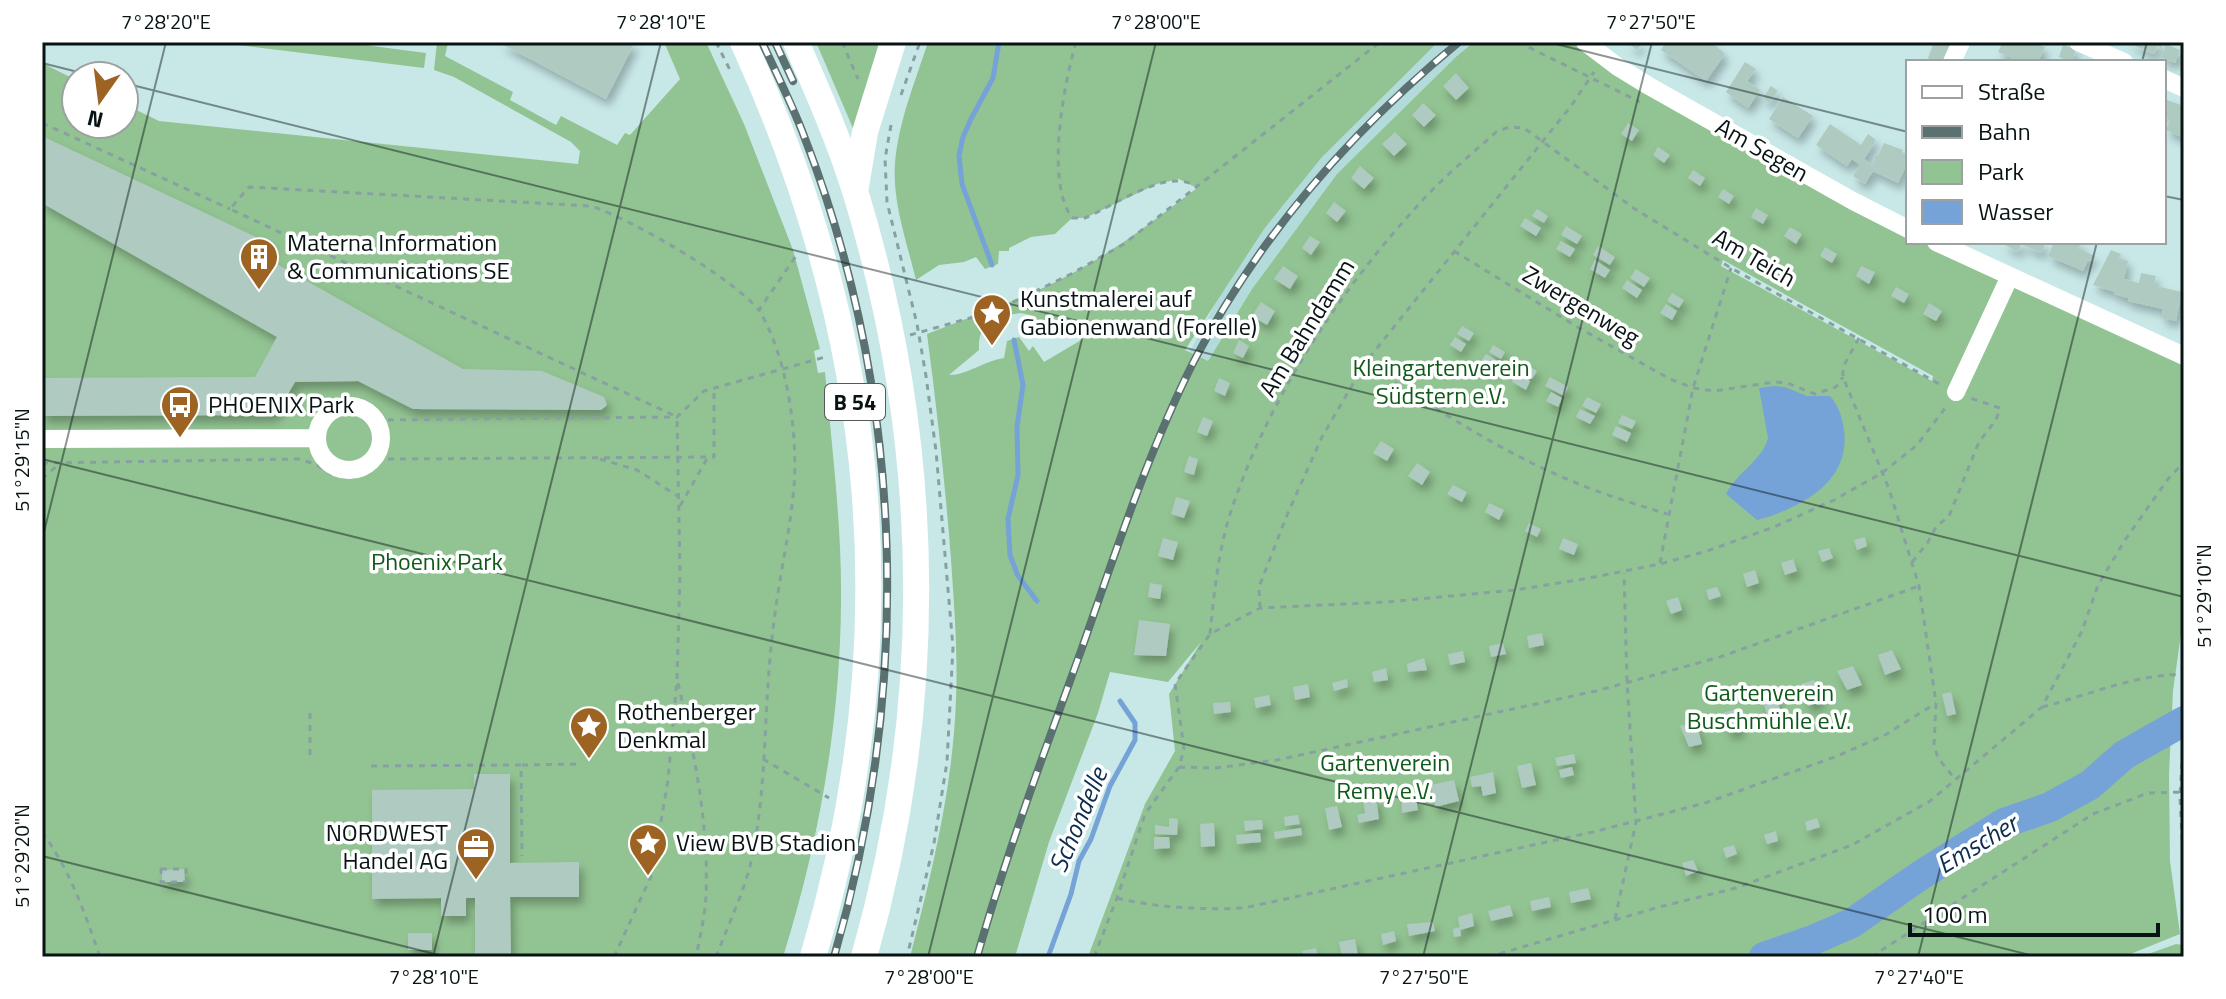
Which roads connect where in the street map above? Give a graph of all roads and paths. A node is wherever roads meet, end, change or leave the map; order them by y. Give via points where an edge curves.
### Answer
1 (716, 42) edge
2 (743, 42) edge
3 (796, 42) edge
4 (893, 42) edge
5 (920, 42) edge
6 (1076, 42) edge
7 (1380, 42) edge
8 (1518, 42) edge
9 (1585, 42) edge
10 (2078, 42) edge
11 (2119, 60) edge
12 (732, 75) dead end
13 (899, 100) dead end
14 (894, 113) dead end
15 (42, 123) edge
16 (1542, 141) junction
17 (1198, 188) junction
18 (855, 193) junction
19 (230, 209) junction
20 (1906, 228) edge
21 (1940, 244) edge
22 (1454, 251) junction
23 (802, 268) dead end
24 (1731, 268) junction
25 (2010, 276) junction
26 (759, 310) junction
27 (917, 324) dead end
28 (950, 324) dead end
29 (1859, 338) junction
30 (822, 347) dead end
31 (2184, 356) edge
32 (825, 361) dead end
33 (1365, 363) junction
34 (754, 375) dead end
35 (1843, 377) junction
36 (714, 388) junction
37 (1693, 388) junction
38 (1956, 392) junction
39 (677, 417) junction
40 (376, 420) junction
41 (317, 438) junction
42 (42, 439) edge
43 (594, 457) junction
44 (679, 457) junction
45 (708, 457) junction
46 (388, 459) dead end
47 (2184, 462) edge
48 (42, 463) edge
49 (61, 463) junction
50 (1882, 473) junction
51 (337, 478) dead end
52 (42, 479) edge
53 (679, 497) junction
54 (679, 507) junction
55 (1667, 514) junction
56 (1912, 562) junction
57 (1660, 564) junction
58 (1624, 573) junction
59 (1919, 586) junction
60 (1260, 608) junction
61 (1210, 634) junction
62 (2183, 674) edge
63 (677, 679) junction
64 (1627, 682) junction
65 (1936, 703) junction
66 (2042, 707) junction
67 (310, 713) dead end
68 (2184, 727) edge
69 (310, 755) dead end
70 (762, 759) junction
71 (578, 764) dead end
72 (521, 765) junction
73 (371, 766) dead end
74 (1179, 767) junction
75 (1956, 780) junction
76 (830, 786) dead end
77 (2182, 792) edge
78 (1636, 822) junction
79 (42, 832) edge
80 (522, 856) dead end
81 (2184, 875) edge
82 (184, 882) joint
83 (1117, 898) junction
84 (1615, 920) junction
85 (100, 957) edge
86 (614, 957) edge
87 (696, 957) edge
88 (716, 957) edge
89 (813, 957) edge
90 (864, 957) edge
91 (1094, 957) edge
92 (1488, 957) edge
93 (1871, 957) edge

1 - 12 path
2 - 89 highway, B 54 via 798,175 831,283 855,399 865,487 869,592 857,759
3 - 18 highway, B 54
4 - 18 highway via 865,132
5 - 13 path
6 - 17 path via 1066,80 1058,174 1064,207 1072,218 1085,218 1157,184 1179,179
7 - 17 path
8 - 16 path via 1591,78
9 - 20 street, Am Segen via 1618,67 1811,179
10 - 11 street
14 - 27 path via 885,159 887,202
15 - 19 path
16 - 22 path
16 - 24 path, Am Teich via 1635,209
16 - 61 path, Am Bahndamm via 1524,128 1496,132 1423,200 1352,286 1299,366 1255,450 1226,530
17 - 28 path via 1124,244 1071,274 1009,304
18 - 90 highway, B 54 via 894,347 914,483 917,559 916,648 905,770
19 - 26 path via 249,187 591,206 613,213 673,249 745,294
19 - 39 path
21 - 25 street
22 - 33 path
22 - 37 path, Zwergenweg via 1579,328
23 - 26 path via 798,253
24 - 29 path, Am Teich
24 - 37 path
25 - 31 street
25 - 38 street
26 - 70 path via 772,331 784,379 794,485 773,628
29 - 35 path
29 - 38 path, Am Teich
30 - 32 path
33 - 55 path via 1525,460
33 - 60 path via 1322,437 1287,515 1259,587
34 - 36 path
35 - 37 path via 1836,387 1815,394 1775,382 1714,391
35 - 50 path
36 - 39 path
36 - 45 path via 714,457
37 - 55 path
38 - 50 path via 1917,445
38 - 56 path, Am Teich via 2000,408 1949,516
39 - 40 path
39 - 44 path
40 - 41 street via 362,408 344,406 322,421
40 - 41 street via 381,436 378,453 358,469 331,463
41 - 42 street
43 - 44 path
43 - 46 path
43 - 53 path via 637,470
44 - 45 path
44 - 53 path
45 - 54 path
47 - 66 path via 2098,585 2082,631
48 - 49 path
49 - 51 path via 300,459
49 - 52 path
50 - 56 path
50 - 57 path via 1774,527
53 - 54 path
54 - 63 path
55 - 57 path
56 - 59 path
57 - 58 path
58 - 60 path via 1415,600
58 - 64 path
59 - 64 path via 1720,657
59 - 65 path
60 - 61 path
61 - 74 path via 1175,684 1184,749
62 - 66 path via 2106,686
63 - 86 path via 652,874
63 - 87 path via 704,828 706,898
64 - 74 path via 1277,760
64 - 78 path
65 - 75 path via 1936,753
65 - 78 path via 1885,735 1835,757
66 - 75 path
67 - 69 path
68 - 77 path
70 - 76 path via 829,798
70 - 88 path via 749,866
71 - 72 path
72 - 73 path
72 - 80 path
74 - 83 path via 1145,814
75 - 84 path via 1852,845 1736,888
77 - 81 path
77 - 93 path via 2148,793 2093,814
78 - 83 path via 1244,908
78 - 84 path
79 - 85 path via 75,884
82 - 82 path via 161,882 161,869 186,869
83 - 91 path
84 - 92 path

